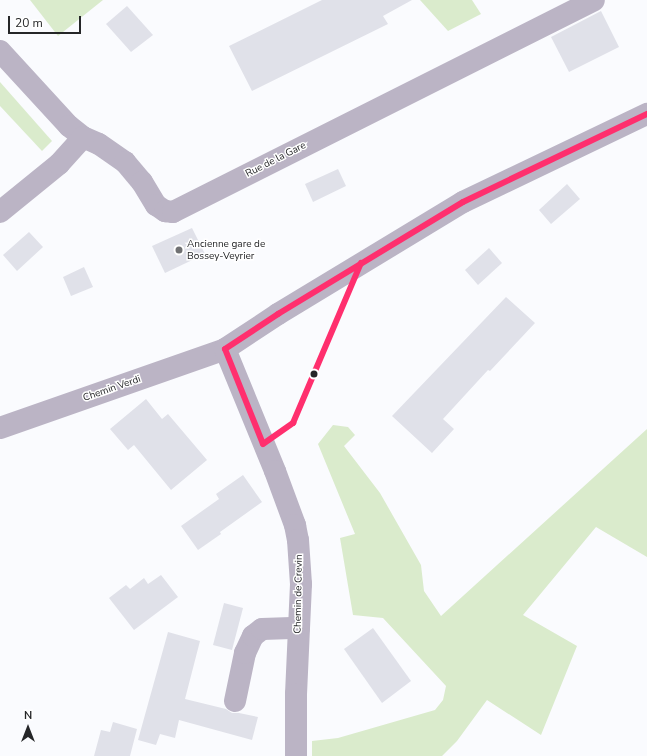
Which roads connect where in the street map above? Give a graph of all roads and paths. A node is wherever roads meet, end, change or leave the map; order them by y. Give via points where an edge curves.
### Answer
1 (594, 0) edge
2 (0, 51) edge
3 (647, 114) edge
4 (83, 137) junction
5 (0, 212) edge
6 (225, 349) junction
7 (0, 428) edge
8 (299, 628) junction
9 (236, 701) dead end
10 (296, 733) junction
11 (284, 756) edge
12 (296, 756) edge

1 - 4 street, Rue de la Gare via 173,212 165,211 156,204 125,162 99,144
2 - 4 street, Rue de la Gare via 69,126
3 - 6 street, Chemin Verdi via 463,202
4 - 5 street via 59,164
6 - 7 street, Chemin Verdi
6 - 8 street, Chemin de Crevin via 295,525 301,558
8 - 9 street via 262,629 253,636 245,653
8 - 10 street, Chemin de Crevin
10 - 11 street
10 - 12 street, Chemin de Crevin

